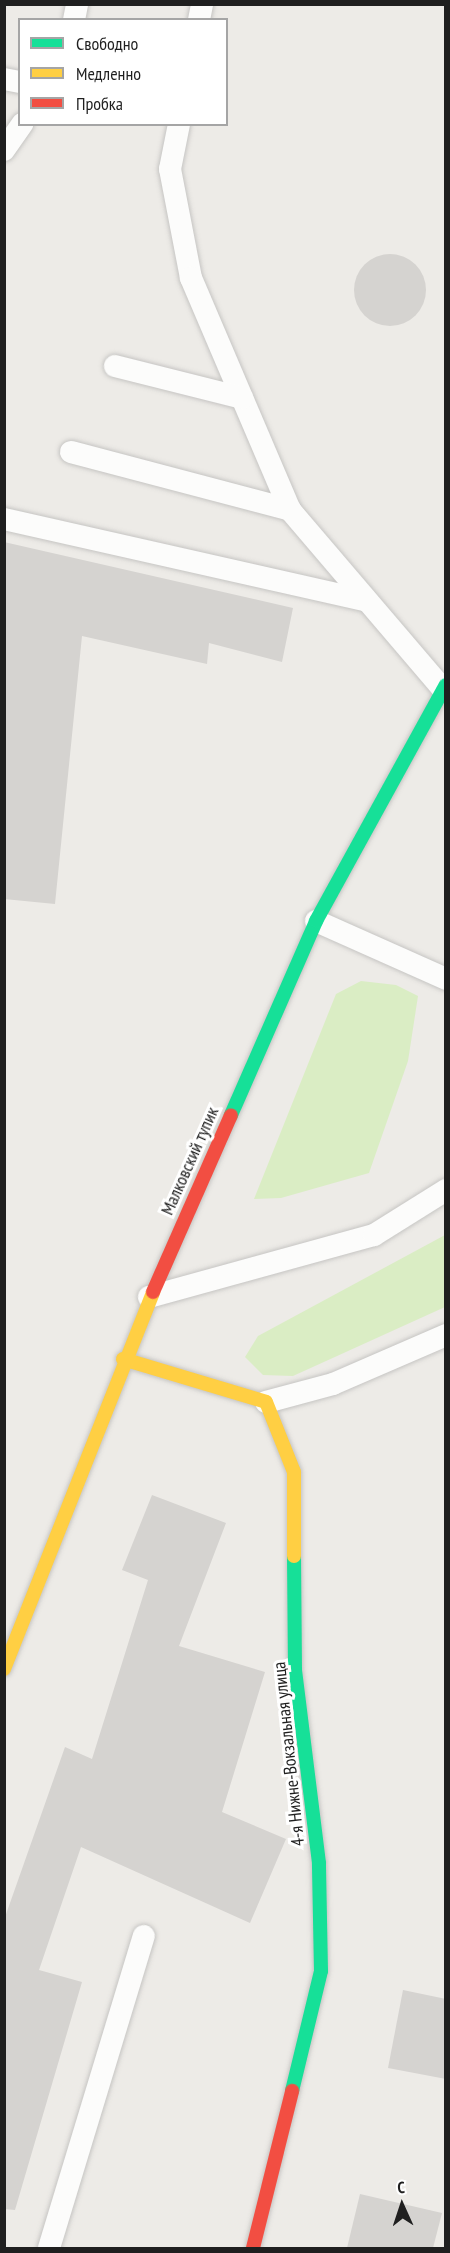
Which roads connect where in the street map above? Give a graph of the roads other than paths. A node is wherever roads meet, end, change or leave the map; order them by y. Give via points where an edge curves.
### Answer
1 (21, 126) edge
2 (179, 126) edge
3 (4, 150) edge
4 (115, 366) dead end
5 (242, 398) junction
6 (71, 452) dead end
7 (290, 510) junction
8 (4, 519) edge
9 (364, 600) junction
10 (444, 686) edge
11 (316, 921) junction
12 (446, 979) edge
13 (446, 1190) edge
14 (149, 1297) junction
15 (446, 1335) edge
16 (123, 1359) junction
17 (266, 1402) junction
18 (4, 1670) edge
19 (144, 1936) dead end
20 (50, 2248) edge
21 (253, 2248) edge

1 - 3 lane
2 - 5 lane via 170,170 190,279
4 - 5 lane
5 - 7 lane
6 - 7 lane
7 - 9 lane
8 - 9 lane
9 - 10 lane
10 - 11 street, Малковский тупик
11 - 12 lane
11 - 14 street, Малковский тупик
13 - 14 lane via 374,1235
14 - 16 street, Малковский тупик
15 - 17 lane via 333,1384
16 - 17 street
16 - 18 street, Малковский тупик
17 - 21 street, 4-я Нижне-Вокзальная улица via 294,1472 295,1670 319,1863 321,1971
19 - 20 lane

